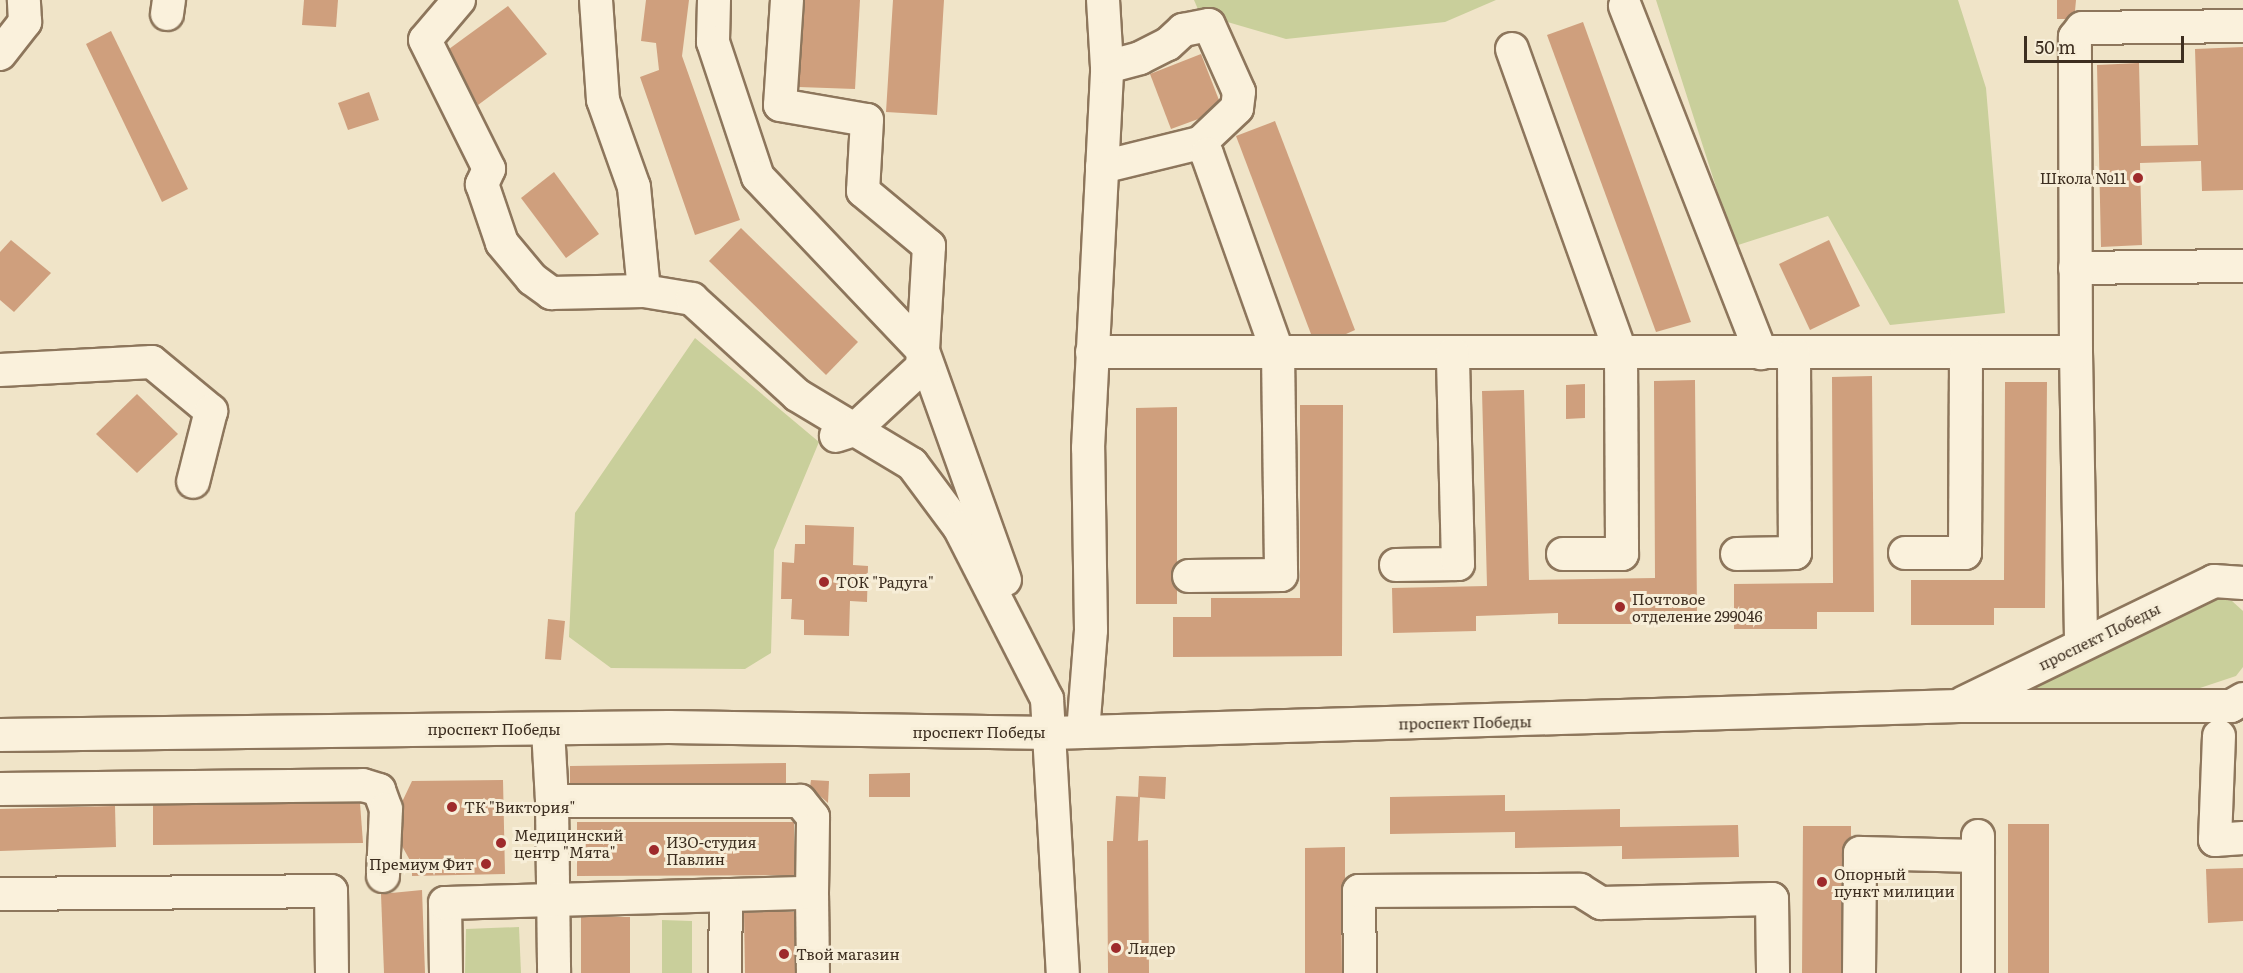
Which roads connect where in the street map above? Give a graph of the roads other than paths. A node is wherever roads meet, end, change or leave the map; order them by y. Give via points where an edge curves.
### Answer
1 (24, 0) edge
2 (459, 0) edge
3 (596, 0) edge
4 (714, 0) edge
5 (787, 0) edge
6 (1103, 0) edge
7 (1625, 6) dead end
8 (2243, 26) edge
9 (1512, 49) dead end
10 (0, 54) edge
11 (1107, 67) junction
12 (1200, 143) junction
13 (1102, 167) junction
14 (2243, 266) edge
15 (2075, 268) junction
16 (644, 291) junction
17 (923, 351) junction
18 (1092, 352) junction
19 (1453, 352) junction
20 (2076, 352) junction
21 (1278, 353) junction
22 (1621, 353) junction
23 (1761, 353) junction
24 (1794, 353) junction
25 (1966, 353) junction
26 (0, 370) edge
27 (845, 434) junction
28 (193, 482) dead end
29 (1905, 553) dead end
30 (1563, 554) dead end
31 (1737, 554) dead end
32 (1396, 566) dead end
33 (1189, 576) dead end
34 (2243, 584) edge
35 (2081, 643) junction
36 (1047, 699) junction
37 (2243, 699) edge
38 (1959, 706) junction
39 (548, 730) junction
40 (1083, 732) junction
41 (1051, 733) junction
42 (0, 735) edge
43 (2219, 736) dead end
44 (0, 789) edge
45 (552, 801) junction
46 (2243, 838) edge
47 (383, 876) dead end
48 (812, 893) junction
49 (0, 894) edge
50 (726, 895) junction
51 (552, 898) junction
52 (332, 973) edge
53 (446, 973) edge
54 (554, 973) edge
55 (725, 973) edge
56 (813, 973) edge
57 (1063, 973) edge
58 (1360, 973) edge
59 (1773, 973) edge
60 (1859, 973) edge
61 (1978, 973) edge

1 - 10 street via 25,22
2 - 16 street via 424,40 489,169 482,184 502,243 532,279 551,293
3 - 16 street via 603,100 634,188
4 - 17 street via 713,42 758,177
5 - 17 street via 780,105 867,120 863,191 929,246
6 - 11 street
7 - 23 street
8 - 15 street via 2082,28 2075,37
9 - 22 street
11 - 12 street via 1140,58 1168,44 1183,30 1209,25 1239,92 1237,108
11 - 13 street
12 - 13 street
12 - 21 street
13 - 18 street
14 - 15 street
15 - 20 street
16 - 27 street via 692,299 764,368
17 - 27 street via 922,367
17 - 36 street
18 - 21 street
18 - 40 street via 1088,448 1091,630
19 - 21 street
19 - 22 street
19 - 32 street via 1458,564
20 - 25 street
20 - 35 street
21 - 33 street via 1281,575
22 - 23 street
22 - 30 street via 1622,554
23 - 24 street
24 - 25 street
24 - 31 street via 1795,553
25 - 29 street via 1965,553
26 - 28 street via 152,362 211,411
27 - 36 street via 912,464 959,527
34 - 35 street, проспект Победы via 2214,581
35 - 38 street, проспект Победы
36 - 41 street
37 - 38 street, проспект Победы via 2231,705
38 - 40 street, проспект Победы
39 - 41 street, проспект Победы via 669,727
39 - 42 street, проспект Победы
39 - 45 street
40 - 41 street, проспект Победы
41 - 57 street
43 - 46 street via 2215,840
44 - 47 street via 363,785 379,790 386,809
45 - 48 street via 800,801 813,816
45 - 51 street
48 - 50 street
48 - 56 street
49 - 52 street via 331,891
50 - 51 street
50 - 55 street
51 - 53 street via 445,903
51 - 54 street
58 - 59 street via 1359,891 1557,890 1580,890 1601,903 1772,899
60 - 61 street via 1860,853 1978,846

